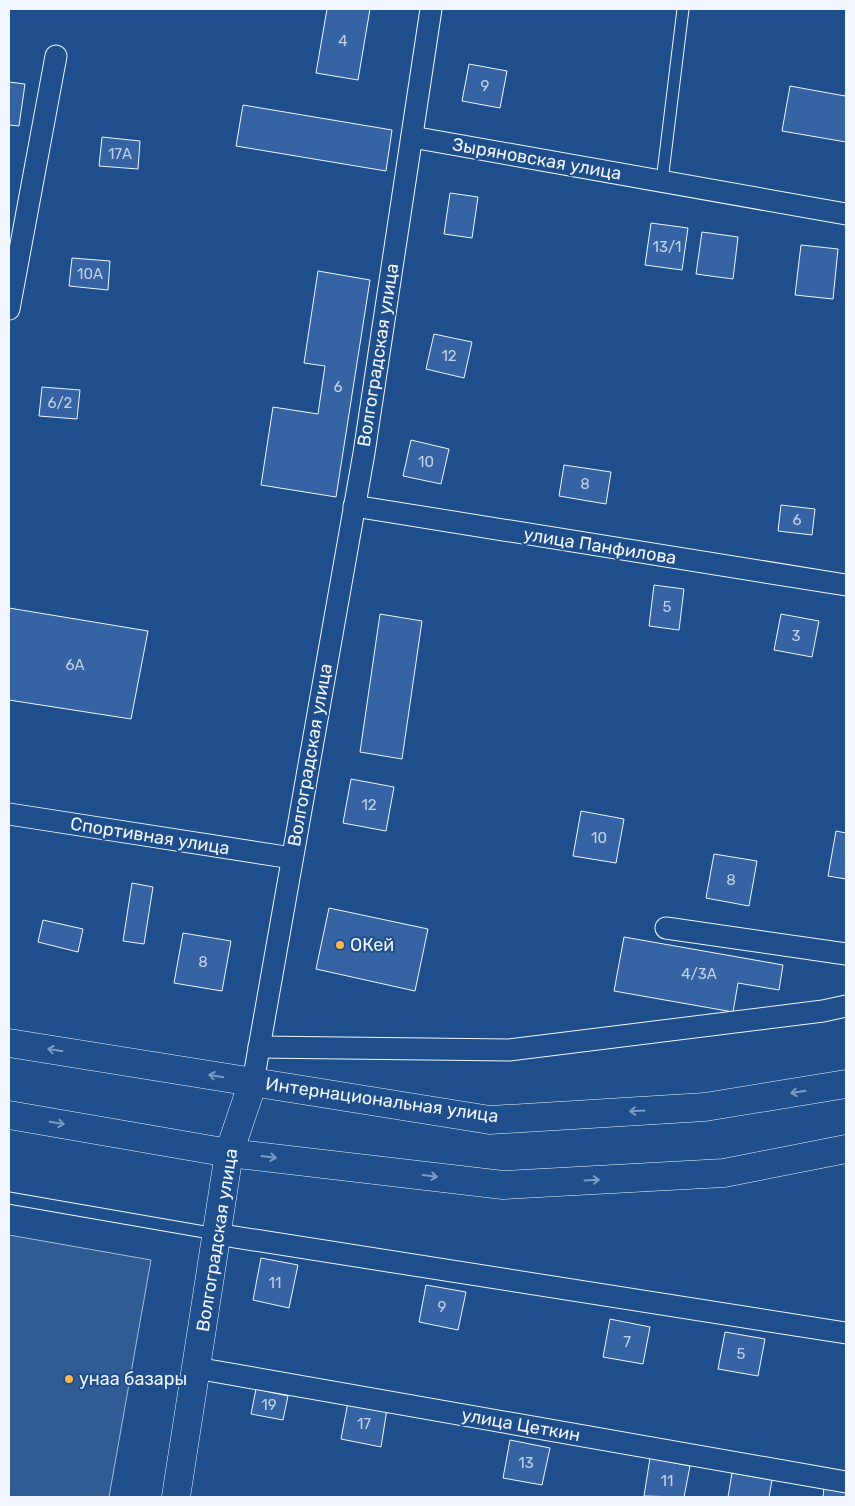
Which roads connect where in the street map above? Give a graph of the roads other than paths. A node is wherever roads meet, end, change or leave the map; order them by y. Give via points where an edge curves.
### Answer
1 (431, 9) edge
2 (683, 9) edge
3 (56, 56) dead end
4 (412, 137) junction
5 (662, 181) junction
6 (846, 214) edge
7 (9, 309) edge
8 (354, 506) junction
9 (846, 585) edge
10 (9, 814) edge
11 (292, 858) junction
12 (666, 928) dead end
13 (846, 954) edge
14 (846, 1006) edge
15 (9, 1043) edge
16 (259, 1047) junction
17 (253, 1082) junction
18 (846, 1084) edge
19 (9, 1115) edge
20 (846, 1149) edge
21 (229, 1152) junction
22 (9, 1198) edge
23 (216, 1234) junction
24 (846, 1333) edge
25 (196, 1368) junction
26 (846, 1482) edge
27 (176, 1497) edge

1 - 4 street, Волгоградская улица
2 - 5 lane
3 - 7 street
4 - 5 street, Зыряновская улица
4 - 8 street, Волгоградская улица
5 - 6 street, Зыряновская улица
8 - 9 street, улица Панфилова
8 - 11 street, Волгоградская улица
10 - 11 street, Спортивная улица
11 - 16 street, Волгоградская улица
12 - 13 street
14 - 16 street via 509,1050
17 -> 15 main road, Интернациональная улица
16 - 17 street, Волгоградская улица
18 -> 17 main road, Интернациональная улица via 705,1107 490,1120
17 - 21 main road, Волгоградская улица
19 -> 21 main road
21 -> 20 main road via 503,1185 724,1173
21 - 23 main road, Волгоградская улица
22 - 23 lane
23 - 24 street
23 - 25 main road, Волгоградская улица
25 - 26 street, улица Цеткин
25 - 27 main road, Волгоградская улица

